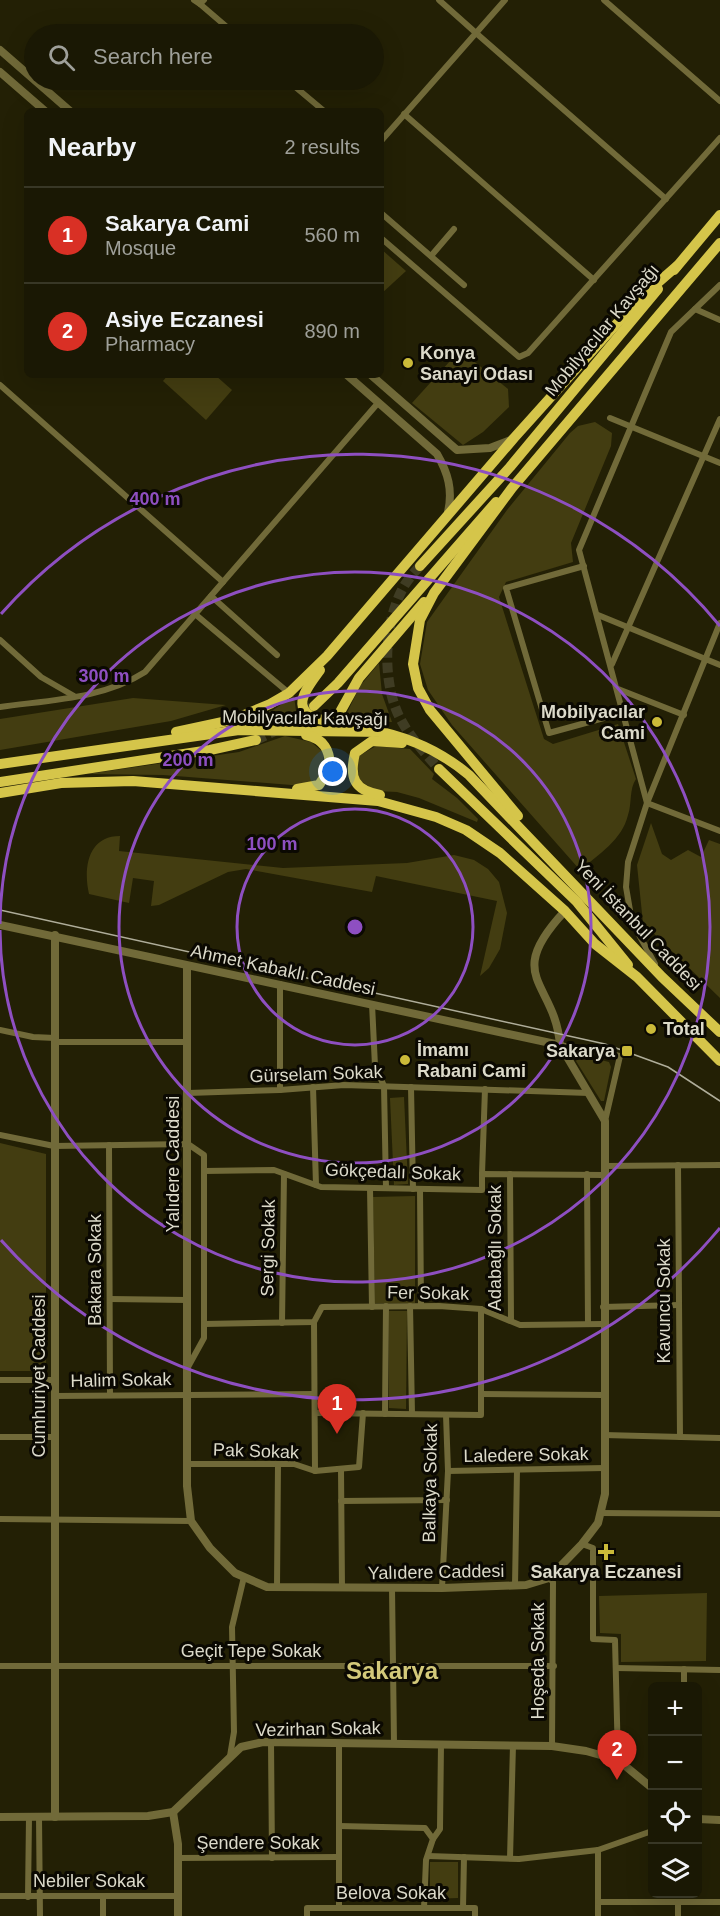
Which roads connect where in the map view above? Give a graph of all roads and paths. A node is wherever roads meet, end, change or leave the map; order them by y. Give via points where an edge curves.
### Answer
1 (439, 0) edge
2 (505, 0) edge
3 (604, 0) edge
4 (199, 2) edge
5 (224, 24) edge
6 (476, 33) junction
7 (0, 50) edge
8 (24, 71) edge
9 (0, 72) edge
10 (46, 90) edge
11 (299, 90) edge
12 (720, 101) edge
13 (42, 108) edge
14 (67, 108) edge
15 (320, 108) edge
16 (404, 114) junction
17 (384, 137) edge
18 (720, 138) edge
19 (666, 199) junction
20 (720, 215) edge
21 (384, 216) edge
22 (454, 229) dead end
23 (384, 241) edge
24 (720, 243) edge
25 (431, 256) junction
26 (678, 266) junction
27 (594, 280) junction
28 (464, 285) dead end
29 (720, 285) edge
30 (695, 309) junction
31 (720, 320) edge
32 (350, 378) edge
33 (374, 378) edge
34 (0, 385) edge
35 (378, 403) junction
36 (610, 418) dead end
37 (720, 419) edge
38 (631, 428) junction
39 (514, 438) junction
40 (704, 456) junction
41 (720, 463) edge
42 (512, 488) junction
43 (447, 516) junction
44 (420, 566) tunnel mouth
45 (584, 566) junction
46 (454, 567) junction
47 (224, 582) junction
48 (211, 596) junction
49 (195, 614) junction
50 (598, 615) junction
51 (720, 623) edge
52 (629, 628) junction
53 (0, 640) edge
54 (276, 655) dead end
55 (327, 656) junction
56 (706, 658) junction
57 (612, 665) junction
58 (720, 665) edge
59 (618, 689) junction
60 (289, 693) junction
61 (74, 696) junction
62 (314, 706) tunnel mouth
63 (0, 707) edge
64 (622, 713) junction
65 (684, 716) junction
66 (267, 730) junction
67 (256, 740) tunnel mouth
68 (136, 744) junction
69 (421, 744) junction
70 (0, 764) edge
71 (439, 769) tunnel mouth
72 (0, 782) edge
73 (252, 791) junction
74 (0, 793) edge
75 (647, 803) junction
76 (417, 810) junction
77 (720, 831) edge
78 (558, 866) junction
79 (564, 911) junction
80 (0, 925) edge
81 (55, 935) junction
82 (187, 966) junction
83 (637, 977) junction
84 (662, 977) junction
85 (280, 984) junction
86 (372, 1004) junction
87 (0, 1030) edge
88 (720, 1032) edge
89 (55, 1040) junction
90 (188, 1042) junction
91 (560, 1046) junction
92 (720, 1060) edge
93 (384, 1086) junction
94 (313, 1087) junction
95 (411, 1087) junction
96 (485, 1089) junction
97 (280, 1090) junction
98 (188, 1093) junction
99 (588, 1093) junction
100 (604, 1121) junction
101 (0, 1135) edge
102 (188, 1144) junction
103 (110, 1145) junction
104 (54, 1146) junction
105 (678, 1165) junction
106 (720, 1165) edge
107 (604, 1170) junction
108 (204, 1171) junction
109 (284, 1174) junction
110 (482, 1174) junction
111 (510, 1174) junction
112 (587, 1174) junction
113 (316, 1185) junction
114 (370, 1188) junction
115 (386, 1188) junction
116 (416, 1189) junction
117 (110, 1299) junction
118 (187, 1300) junction
119 (679, 1305) junction
120 (386, 1306) junction
121 (410, 1306) junction
122 (421, 1306) junction
123 (372, 1307) junction
124 (603, 1307) junction
125 (481, 1309) junction
126 (511, 1321) junction
127 (314, 1322) junction
128 (282, 1323) junction
129 (204, 1324) junction
130 (588, 1324) junction
131 (603, 1324) junction
132 (187, 1368) junction
133 (0, 1380) edge
134 (54, 1380) junction
135 (187, 1394) junction
136 (314, 1394) junction
137 (481, 1394) junction
138 (110, 1395) junction
139 (604, 1395) junction
140 (54, 1396) junction
141 (315, 1413) junction
142 (363, 1413) junction
143 (385, 1414) junction
144 (412, 1414) junction
145 (446, 1415) junction
146 (604, 1435) junction
147 (0, 1437) edge
148 (54, 1437) junction
149 (680, 1437) junction
150 (720, 1438) edge
151 (187, 1464) junction
152 (278, 1464) junction
153 (605, 1468) junction
154 (341, 1469) junction
155 (517, 1470) junction
156 (315, 1471) junction
157 (448, 1471) junction
158 (447, 1500) junction
159 (341, 1501) junction
160 (601, 1513) junction
161 (720, 1514) edge
162 (0, 1519) edge
163 (54, 1520) junction
164 (191, 1521) junction
165 (582, 1544) junction
166 (244, 1577) junction
167 (549, 1578) junction
168 (515, 1585) junction
169 (277, 1587) junction
170 (342, 1588) junction
171 (392, 1588) junction
172 (442, 1588) junction
173 (0, 1657) edge
174 (233, 1665) junction
175 (3, 1666) edge
176 (393, 1666) junction
177 (554, 1666) junction
178 (57, 1667) junction
179 (616, 1668) junction
180 (684, 1670) junction
181 (720, 1670) edge
182 (684, 1682) edge
183 (271, 1742) junction
184 (339, 1743) junction
185 (394, 1743) junction
186 (441, 1744) junction
187 (513, 1745) junction
188 (552, 1746) junction
189 (230, 1756) junction
190 (618, 1760) junction
191 (648, 1785) edge
192 (173, 1812) junction
193 (39, 1816) junction
194 (55, 1816) junction
195 (0, 1817) edge
196 (28, 1817) junction
197 (702, 1819) edge
198 (720, 1820) edge
199 (339, 1826) junction
200 (648, 1832) edge
201 (433, 1839) junction
202 (598, 1850) junction
203 (428, 1856) junction
204 (339, 1857) junction
205 (464, 1857) junction
206 (178, 1858) junction
207 (272, 1858) junction
208 (510, 1858) junction
209 (0, 1896) edge
210 (103, 1896) junction
211 (178, 1896) junction
212 (28, 1897) junction
213 (39, 1897) junction
214 (598, 1902) junction
215 (678, 1902) junction
216 (720, 1902) edge
217 (339, 1908) junction
218 (375, 1908) junction
219 (406, 1908) junction
220 (424, 1908) junction
221 (463, 1908) junction
222 (40, 1916) edge
223 (103, 1916) edge
224 (178, 1916) edge
225 (307, 1916) edge
226 (375, 1916) edge
227 (405, 1916) edge
228 (475, 1916) edge
229 (598, 1916) edge
230 (678, 1916) edge

1 - 6 street
2 - 6 street
3 - 12 street
4 - 5 street
6 - 16 street
6 - 19 street
7 - 8 street
9 - 13 street
10 - 14 street
11 - 15 street
16 - 17 street
16 - 27 street
18 - 19 street
19 - 27 street
20 - 26 highway
21 - 25 street
22 - 25 street
23 - 27 street via 519,357 528,353
24 - 42 highway
25 - 28 street
26 - 39 highway, Mobilyacılar Kavşağı via 638,300
26 - 44 highway, Mobilyacılar Kavşağı via 510,466
29 - 30 street
30 - 31 street
30 - 38 street via 671,332
32 - 35 street
33 - 39 street via 457,450 490,448
34 - 47 street
35 - 43 street via 437,454 450,484
35 - 47 street
36 - 38 street
37 - 40 street
38 - 40 street
38 - 45 street via 579,550
39 - 43 highway, Mobilyacılar Kavşağı
40 - 41 street
40 - 52 street
42 - 46 highway
42 - 62 highway, Mobilyacılar Kavşağı via 486,511
43 - 55 highway, Mobilyacılar Kavşağı
45 - 50 street
45 - 64 street via 506,588 549,733
46 - 55 highway via 359,678 339,714 322,720 309,714 302,701 304,690
46 - 78 highway via 420,620 413,664 418,688 430,711
47 - 48 street
48 - 49 street
48 - 54 street
49 - 60 street
49 - 61 street via 145,672 123,686
50 - 52 street
50 - 57 street
51 - 56 street
52 - 56 street
52 - 57 street
53 - 61 street via 41,677
55 - 60 highway, Mobilyacılar Kavşağı
56 - 58 street
56 - 65 street
57 - 59 street
59 - 64 street
59 - 65 street
60 - 68 highway, Mobilyacılar Kavşağı via 232,720
61 - 63 street
64 - 75 street
65 - 75 street
66 - 68 highway, Mobilyacılar Kavşağı
66 - 69 highway, Mobilyacılar Kavşağı via 382,732
66 - 73 highway via 319,739 327,748 330,768 325,779 306,789
67 - 72 highway, Mobilyacılar Kavşağı
68 - 70 highway
69 - 76 highway via 372,741 355,753 352,763 355,782 363,792 398,799
69 - 78 highway, Mobilyacılar Kavşağı via 437,750 469,775
71 - 83 highway via 577,902
73 - 74 highway via 94,781
73 - 76 highway via 378,801
75 - 77 street
75 - 84 street via 631,847 626,887 635,931
76 - 79 highway via 484,840
78 - 84 highway, Yeni İstanbul Caddesi
79 - 83 highway via 595,944
79 - 91 street via 540,941 534,967 559,1032
80 - 81 street, Ahmet Kabaklı Caddesi
81 - 82 street, Ahmet Kabaklı Caddesi
81 - 89 street, Cumhuriyet Caddesi
82 - 85 street, Ahmet Kabaklı Caddesi
82 - 90 street, Yalıdere Caddesi
83 - 92 highway, Yeni İstanbul Caddesi
84 - 88 highway, Yeni İstanbul Caddesi
85 - 86 street, Ahmet Kabaklı Caddesi
85 - 97 street
86 - 91 street, Ahmet Kabaklı Caddesi
86 - 93 street via 375,1066
87 - 89 street
89 - 90 street
89 - 104 street, Cumhuriyet Caddesi
90 - 98 street, Yalıdere Caddesi
91 - 99 street
91 - 100 street via 620,1056
93 - 94 street, Gürselam Sokak
93 - 95 street, Gürselam Sokak
93 - 115 street
94 - 97 street, Gürselam Sokak
94 - 113 street
95 - 96 street, Gürselam Sokak
95 - 116 street
96 - 99 street, Gürselam Sokak
96 - 110 street
97 - 98 street, Gürselam Sokak
98 - 102 street, Yalıdere Caddesi
99 - 100 street
100 - 107 street
101 - 104 street
102 - 103 street
102 - 108 street via 204,1155
102 - 118 street, Yalıdere Caddesi
103 - 104 street
103 - 117 street, Bakara Sokak
104 - 134 street, Cumhuriyet Caddesi
105 - 106 street, Gökçedalı Sokak
105 - 107 street, Gökçedalı Sokak
105 - 119 street, Kavuncu Sokak
107 - 112 street, Gökçedalı Sokak
107 - 124 street
108 - 109 street, Gökçedalı Sokak via 274,1170
108 - 129 street
109 - 113 street, Gökçedalı Sokak
109 - 128 street, Sergi Sokak
110 - 111 street, Gökçedalı Sokak
110 - 116 street, Gökçedalı Sokak via 482,1190
111 - 112 street, Gökçedalı Sokak
111 - 126 street, Adabağlı Sokak
112 - 130 street
113 - 114 street, Gökçedalı Sokak
114 - 115 street, Gökçedalı Sokak
114 - 123 street
115 - 116 street, Gökçedalı Sokak
116 - 122 street
117 - 118 street
117 - 138 street, Bakara Sokak
118 - 132 street, Yalıdere Caddesi
119 - 124 street
119 - 149 street, Kavuncu Sokak
120 - 121 street, Fer Sokak
120 - 123 street, Fer Sokak
120 - 143 street
121 - 122 street, Fer Sokak
121 - 144 street
122 - 125 street, Fer Sokak
123 - 127 street, Fer Sokak via 321,1307
124 - 131 street
125 - 126 street, Fer Sokak
125 - 137 street
126 - 130 street, Fer Sokak via 520,1325
127 - 128 street
127 - 136 street
128 - 129 street
129 - 132 street via 204,1338
130 - 131 street, Fer Sokak
131 - 139 street
132 - 135 street, Yalıdere Caddesi
133 - 134 street
134 - 140 street, Cumhuriyet Caddesi
135 - 136 street, Halim Sokak
135 - 138 street, Halim Sokak
135 - 151 street, Yalıdere Caddesi
136 - 141 street
137 - 139 street
137 - 145 street via 481,1415
138 - 140 street, Halim Sokak
139 - 146 street
140 - 148 street, Cumhuriyet Caddesi
141 - 142 street
141 - 156 street
142 - 143 street
142 - 154 street, Pak Sokak via 359,1467
143 - 144 street
144 - 145 street
145 - 157 street, Balkaya Sokak
146 - 149 street
146 - 153 street
147 - 148 street
148 - 163 street, Cumhuriyet Caddesi
149 - 150 street
151 - 152 street, Pak Sokak
151 - 164 street, Yalıdere Caddesi
152 - 156 street, Pak Sokak
152 - 169 street
153 - 155 street, Laledere Sokak
153 - 160 street
154 - 156 street, Pak Sokak
154 - 159 street
155 - 157 street, Laledere Sokak
155 - 168 street
157 - 158 street, Balkaya Sokak
158 - 159 street
158 - 172 street, Balkaya Sokak
159 - 170 street
160 - 161 street
160 - 165 street
162 - 163 street
163 - 164 street
163 - 178 street, Cumhuriyet Caddesi via 53,1641
164 - 166 street, Yalıdere Caddesi via 210,1548
165 - 167 street
165 - 179 street via 593,1548 593,1639 615,1640
166 - 169 street, Yalıdere Caddesi
166 - 174 street via 232,1627
167 - 168 street, Yalıdere Caddesi
167 - 177 street, Hoşeda Sokak via 553,1582
168 - 172 street, Yalıdere Caddesi
169 - 170 street, Yalıdere Caddesi
170 - 171 street, Yalıdere Caddesi
171 - 172 street, Yalıdere Caddesi
171 - 176 street
173 - 175 street
174 - 176 street, Geçit Tepe Sokak
174 - 178 street, Geçit Tepe Sokak
174 - 189 street via 234,1732
175 - 178 street, Geçit Tepe Sokak
176 - 177 street, Geçit Tepe Sokak
176 - 185 street
177 - 188 street, Hoşeda Sokak
178 - 194 street, Cumhuriyet Caddesi
179 - 180 street
179 - 190 street
180 - 181 street
180 - 182 street
183 - 184 street, Vezirhan Sokak
183 - 189 street, Vezirhan Sokak via 241,1747
183 - 207 street
184 - 185 street, Vezirhan Sokak
184 - 199 street, Şendere Sokak
185 - 186 street, Vezirhan Sokak
186 - 187 street, Vezirhan Sokak
186 - 201 street via 440,1829
187 - 188 street, Vezirhan Sokak
187 - 208 street
188 - 190 street, Vezirhan Sokak
189 - 192 street, Vezirhan Sokak
190 - 191 street, Vezirhan Sokak
192 - 194 street via 148,1816
192 - 206 street
193 - 194 street
193 - 196 street
193 - 213 street
195 - 196 street
196 - 212 street
197 - 198 street
199 - 201 street via 424,1828
199 - 204 street, Şendere Sokak
200 - 202 street
201 - 203 street
202 - 208 street
202 - 214 street
203 - 205 street
203 - 220 street
204 - 207 street, Şendere Sokak
204 - 217 street, Şendere Sokak
205 - 208 street
205 - 221 street
206 - 207 street, Şendere Sokak
206 - 211 street
209 - 212 street, Nebiler Sokak
210 - 211 street, Nebiler Sokak
210 - 213 street, Nebiler Sokak
210 - 223 street
211 - 224 street
212 - 213 street, Nebiler Sokak
213 - 222 street
214 - 215 street
214 - 229 street
215 - 216 street
215 - 230 street
217 - 218 street, Belova Sokak
217 - 225 street, Belova Sokak via 308,1908
218 - 219 street, Belova Sokak
218 - 226 street
219 - 220 street, Belova Sokak
219 - 227 street
220 - 221 street, Belova Sokak
221 - 228 street, Belova Sokak via 475,1908

